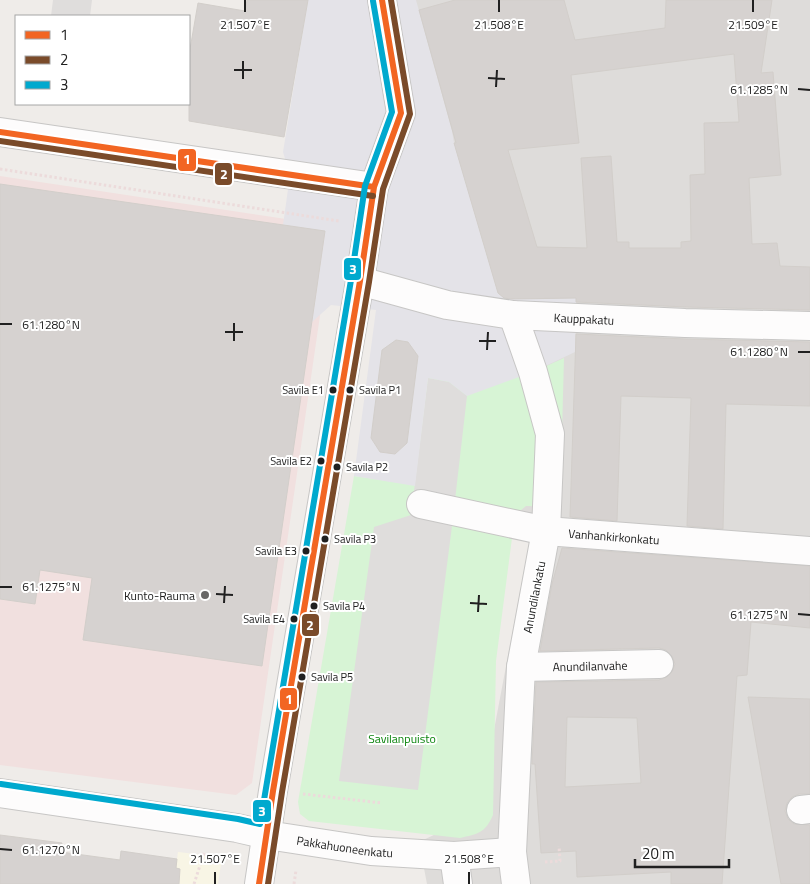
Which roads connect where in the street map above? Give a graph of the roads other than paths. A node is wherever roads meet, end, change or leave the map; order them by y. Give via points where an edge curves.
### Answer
1 (382, 0) edge
2 (0, 132) edge
3 (374, 187) junction
4 (360, 281) junction
5 (513, 315) junction
6 (810, 326) edge
7 (421, 504) dead end
8 (546, 531) junction
9 (810, 551) edge
10 (659, 664) dead end
11 (521, 667) junction
12 (0, 793) edge
13 (267, 835) junction
14 (512, 852) junction
15 (454, 856) junction
16 (260, 884) edge
17 (458, 884) edge
18 (516, 884) edge

1 - 3 street via 400,113
2 - 3 street
3 - 4 street
4 - 5 street, Kauppakatu via 447,305
4 - 13 street
5 - 6 street, Kauppakatu
5 - 8 street, Anundilankatu via 550,434
7 - 8 street, Vanhankirkonkatu
8 - 9 street, Vanhankirkonkatu
8 - 11 street, Anundilankatu
10 - 11 street, Anundilanvahe
11 - 14 street, Anundilankatu
12 - 13 street, Pakkahuoneenkatu
13 - 15 street, Pakkahuoneenkatu via 371,851
13 - 16 street
14 - 15 street, Pakkahuoneenkatu
14 - 18 street, Anundilankatu
15 - 17 street

